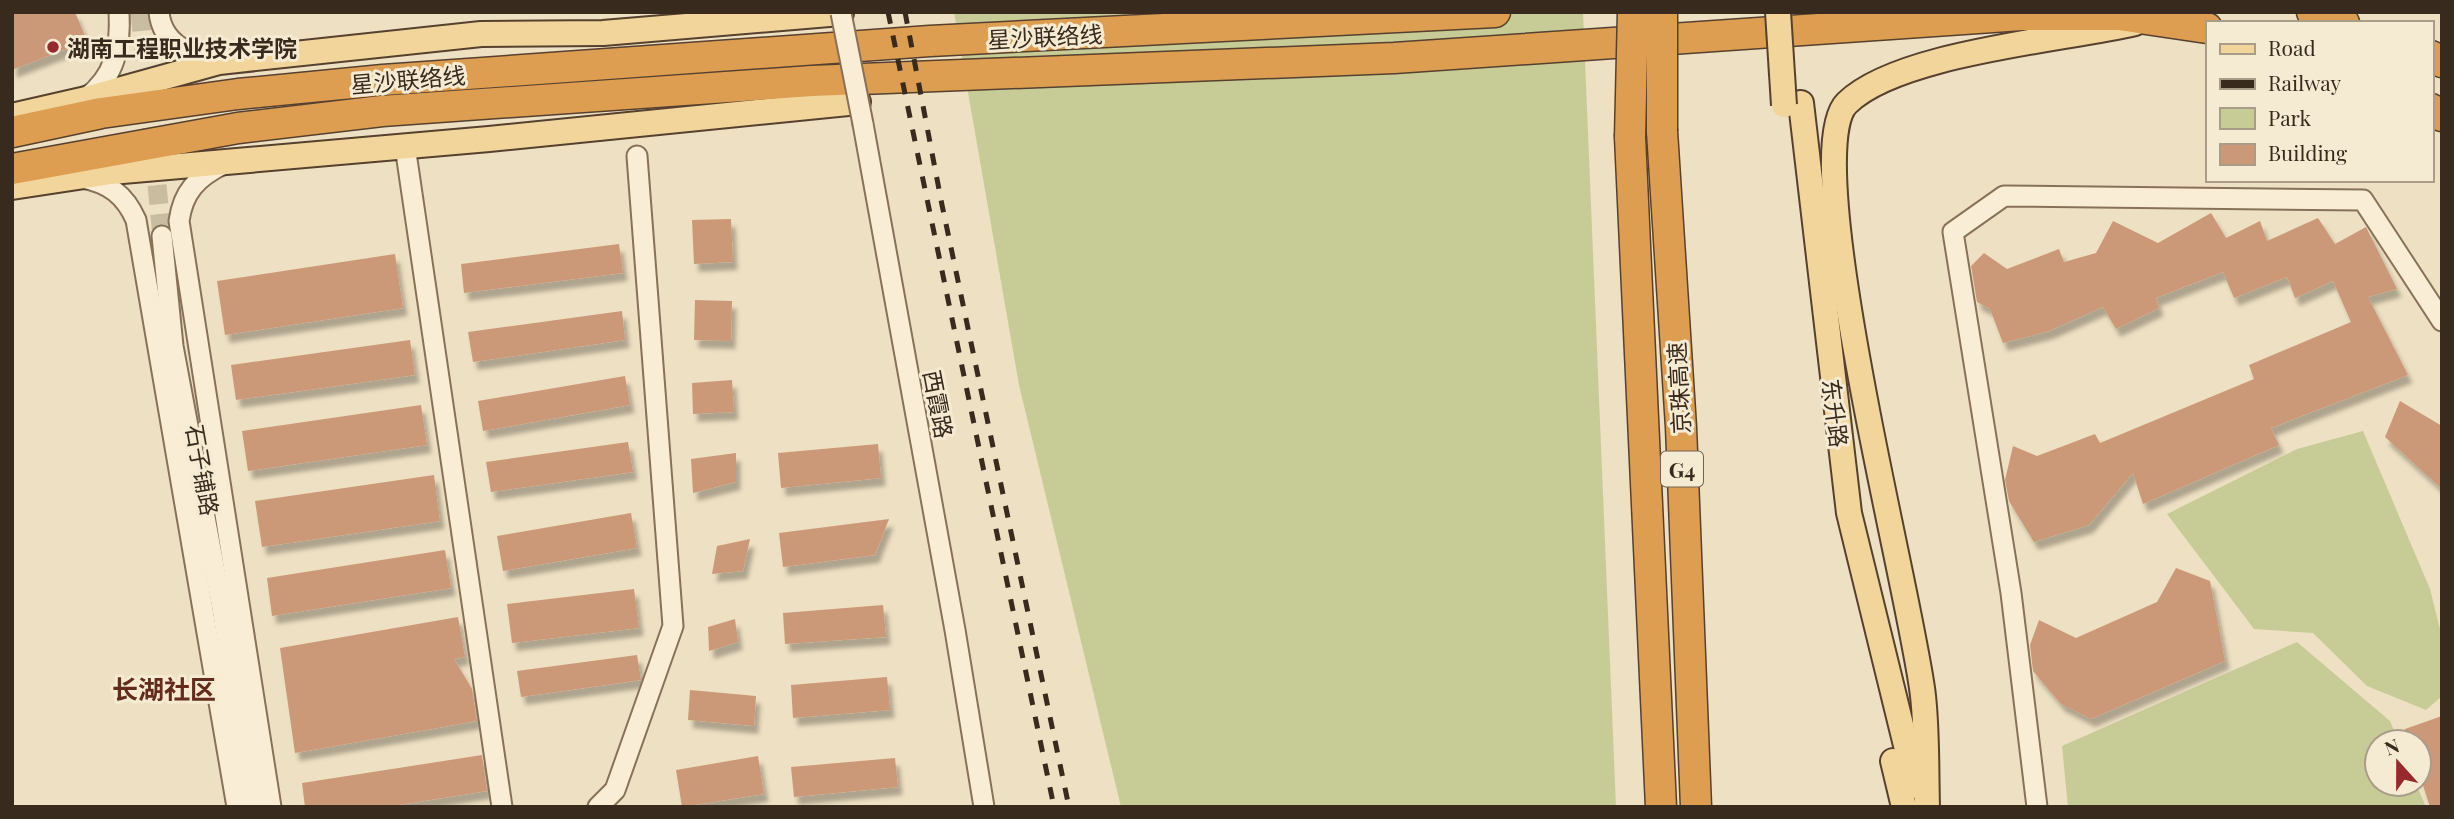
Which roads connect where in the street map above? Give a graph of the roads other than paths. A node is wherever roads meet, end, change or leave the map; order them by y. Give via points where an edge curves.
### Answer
1 (119, 12) edge
2 (159, 12) edge
3 (1495, 12) edge
4 (1633, 12) edge
5 (1662, 12) edge
6 (1778, 12) edge
7 (1795, 12) edge
8 (2312, 12) edge
9 (841, 13) edge
10 (2149, 19) junction
11 (2338, 21) edge
12 (2206, 28) edge
13 (219, 62) junction
14 (82, 100) junction
15 (1793, 104) junction
16 (860, 113) junction
17 (12, 116) edge
18 (12, 132) edge
19 (405, 146) junction
20 (637, 156) dead end
21 (224, 163) junction
22 (12, 169) edge
23 (74, 176) junction
24 (12, 187) edge
25 (162, 236) tunnel mouth
26 (2442, 320) edge
27 (1681, 427) junction
28 (236, 807) edge
29 (253, 807) edge
30 (271, 807) edge
31 (502, 807) edge
32 (598, 807) edge
33 (984, 807) edge
34 (1661, 807) edge
35 (1696, 807) edge
36 (1716, 807) edge
37 (1903, 807) edge
38 (1922, 807) edge
39 (1927, 807) edge
40 (2037, 807) edge

1 - 14 street via 120,36 112,67 96,90
2 - 13 street via 174,45
3 - 18 highway, 星沙联络线 via 930,41 584,65 238,94 101,113
4 - 34 highway, 京珠高速 / G4, bridge via 1630,136
5 - 27 highway, 京珠高速 / G4, bridge via 1662,131
6 - 15 main road, 东升路, bridge
7 - 15 main road, 东升路
8 - 11 highway
9 - 13 main road via 603,33 481,34
9 - 16 street, 西霞路, bridge
10 - 12 highway
10 - 22 highway via 2022,15 1394,58 937,74 638,93 238,128
10 - 39 main road via 1925,65 1866,86 1844,105 1835,127 1832,187 1871,438 1923,694
13 - 14 main road
14 - 17 main road
15 - 37 main road, 东升路 via 1804,298 1839,518
15 - 38 main road, 东升路 via 1849,513
16 - 19 main road
16 - 33 street, 西霞路
19 - 21 main road
19 - 31 street
20 - 32 street via 673,626 615,790
21 - 23 main road
21 - 30 street, 石子铺路 via 187,191 178,221
23 - 24 main road
23 - 28 street, 石子铺路 via 119,193 136,220
25 - 29 street, 石子铺路 via 173,346
26 - 40 street via 2363,200 2004,196 1953,232 2011,593
27 - 35 highway, 京珠高速 / G4
27 - 36 highway

